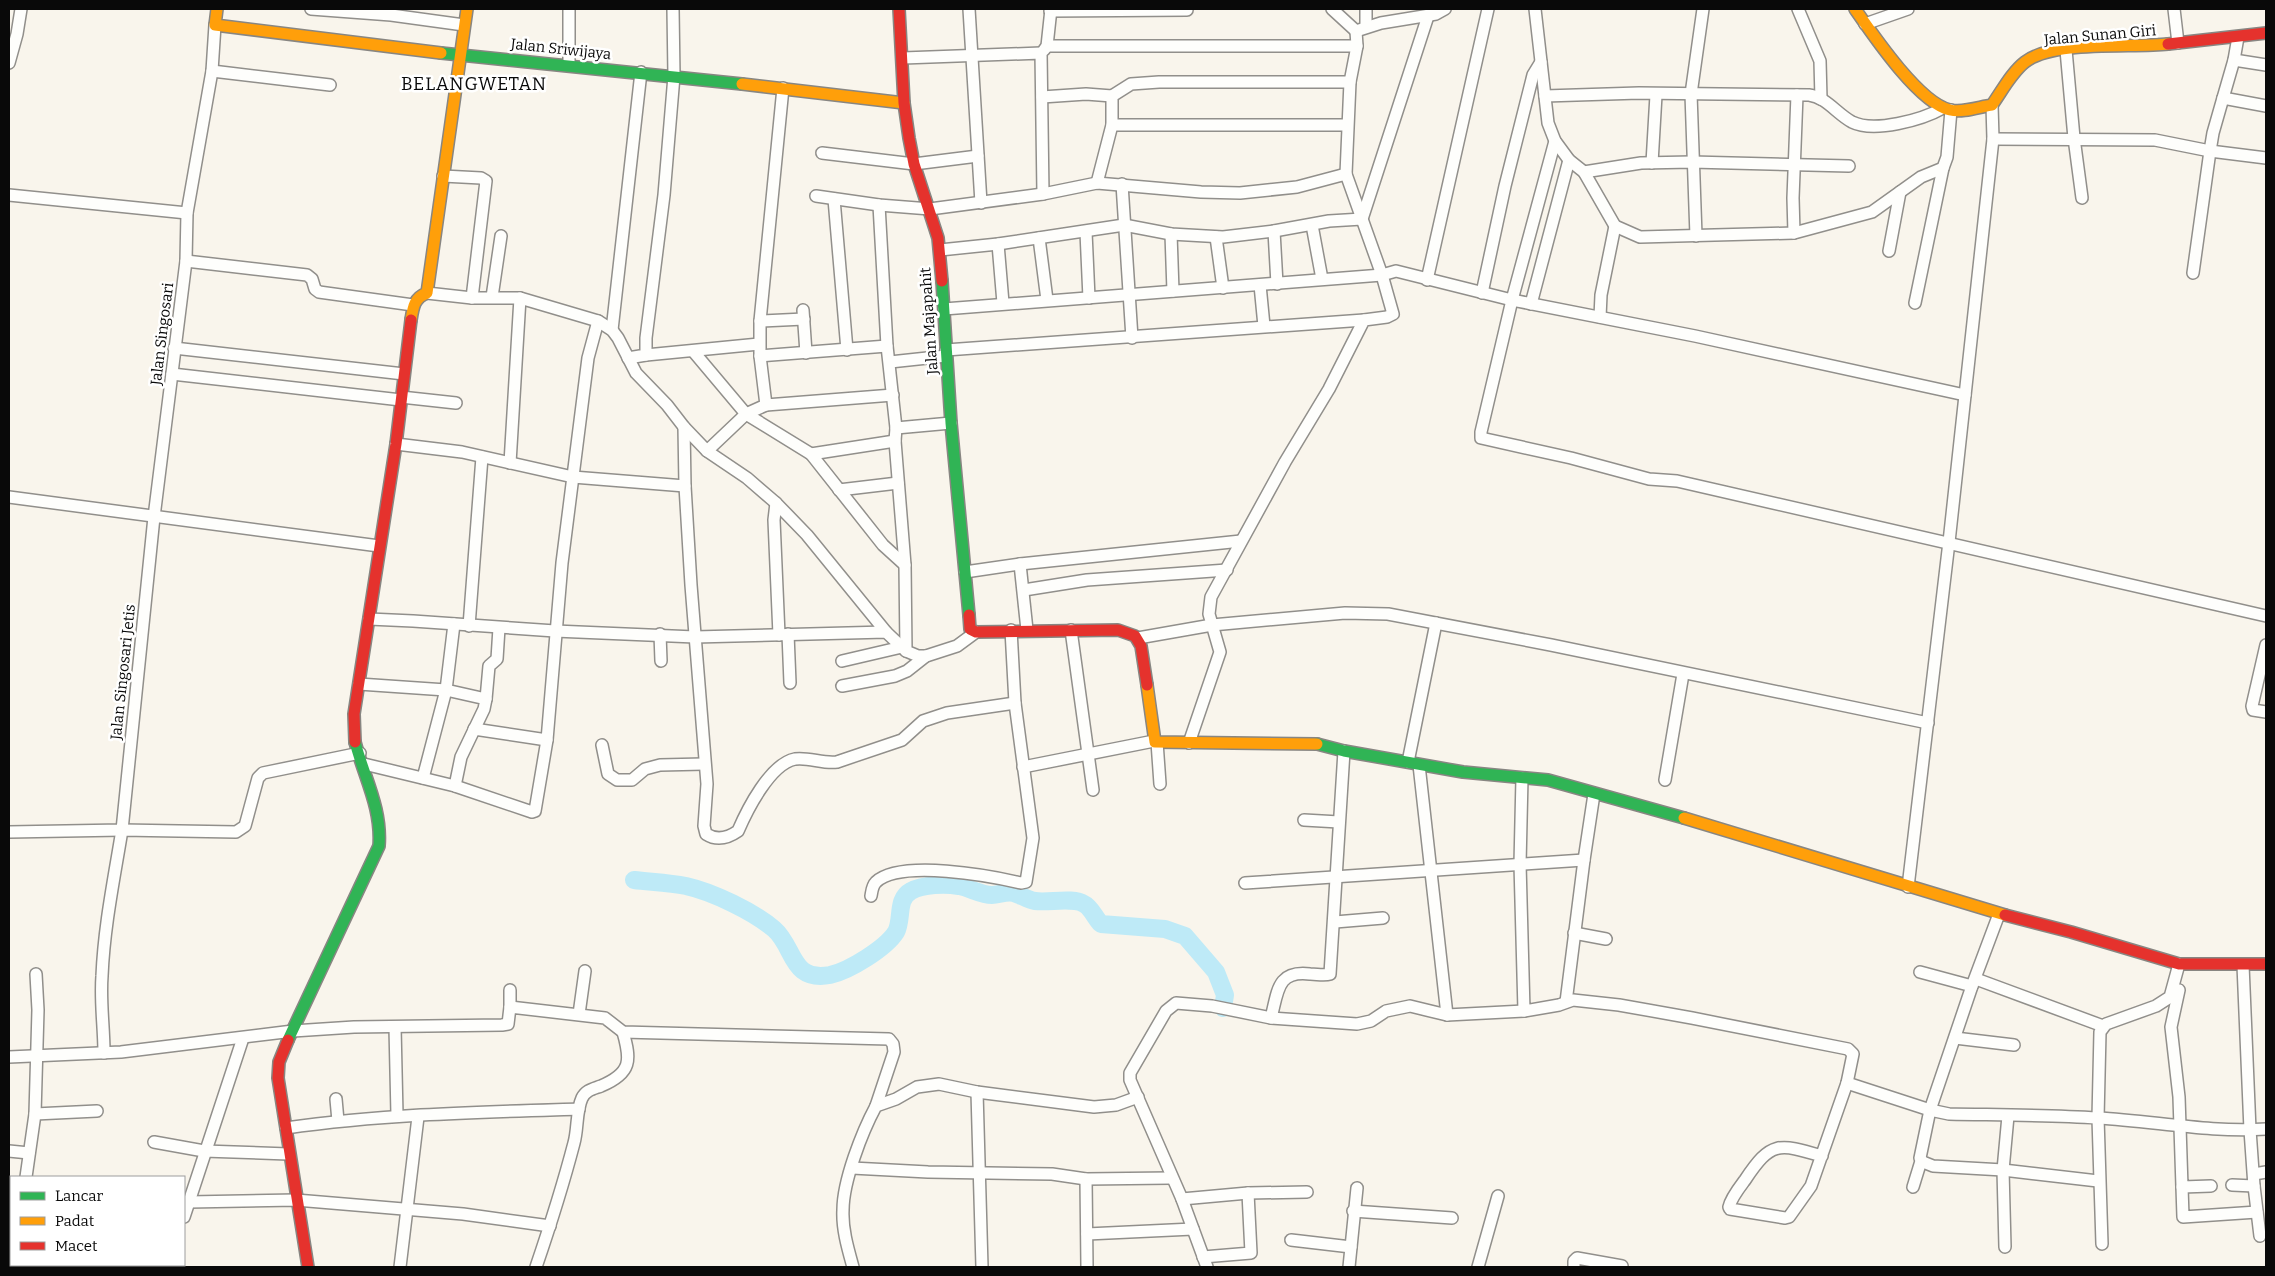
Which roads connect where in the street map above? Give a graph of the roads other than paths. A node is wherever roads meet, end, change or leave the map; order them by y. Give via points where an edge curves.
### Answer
1 (21, 9) edge
2 (217, 9) edge
3 (312, 9) edge
4 (467, 9) edge
5 (569, 9) edge
6 (673, 9) edge
7 (899, 9) edge
8 (969, 9) edge
9 (1332, 9) edge
10 (1366, 9) edge
11 (1488, 9) edge
12 (1535, 9) edge
13 (1703, 9) edge
14 (1798, 9) edge
15 (1855, 9) edge
16 (1908, 9) edge
17 (2174, 9) edge
18 (1050, 10) edge
19 (1187, 10) dead end
20 (1438, 12) edge
21 (1865, 24) junction
22 (216, 25) junction
23 (464, 25) junction
24 (1361, 29) junction
25 (2266, 33) edge
26 (2238, 37) junction
27 (2178, 43) junction
28 (1357, 46) junction
29 (1044, 50) junction
30 (2066, 50) junction
31 (461, 55) junction
32 (971, 56) junction
33 (903, 58) junction
34 (2234, 60) junction
35 (1541, 62) junction
36 (9, 64) edge
37 (569, 65) junction
38 (2266, 65) edge
39 (212, 71) junction
40 (641, 72) junction
41 (674, 76) junction
42 (1350, 82) junction
43 (330, 85) dead end
44 (783, 88) junction
45 (1690, 94) junction
46 (1656, 95) junction
47 (1797, 95) junction
48 (1112, 96) junction
49 (1545, 96) junction
50 (1042, 97) junction
51 (2223, 98) junction
52 (1821, 99) junction
53 (904, 103) junction
54 (1992, 105) junction
55 (2266, 106) edge
56 (1947, 109) junction
57 (1112, 125) junction
58 (1347, 125) junction
59 (2074, 138) junction
60 (1993, 139) junction
61 (1556, 141) junction
62 (2210, 151) junction
63 (822, 153) dead end
64 (978, 156) junction
65 (2266, 158) edge
66 (1569, 160) junction
67 (1692, 162) junction
68 (1652, 163) junction
69 (1794, 163) junction
70 (914, 164) junction
71 (1849, 166) dead end
72 (1942, 168) junction
73 (1584, 172) junction
74 (1346, 174) junction
75 (443, 176) junction
76 (1097, 183) junction
77 (1122, 184) junction
78 (1900, 192) junction
79 (1043, 194) junction
80 (9, 195) edge
81 (816, 196) dead end
82 (2082, 198) dead end
83 (834, 199) junction
84 (981, 203) junction
85 (879, 205) junction
86 (930, 209) junction
87 (187, 213) junction
88 (1362, 219) junction
89 (1124, 225) junction
90 (1312, 225) junction
91 (1615, 226) junction
92 (1274, 231) junction
93 (1086, 232) junction
94 (1794, 233) junction
95 (1171, 234) junction
96 (501, 236) dead end
97 (1696, 236) junction
98 (1216, 237) junction
99 (1039, 238) junction
100 (998, 244) junction
101 (940, 250) junction
102 (1889, 251) dead end
103 (186, 262) junction
104 (2193, 273) dead end
105 (1382, 275) junction
106 (1322, 279) junction
107 (1427, 280) junction
108 (1277, 284) junction
109 (1260, 285) junction
110 (1223, 288) junction
111 (1173, 291) junction
112 (427, 293) junction
113 (1482, 293) junction
114 (1130, 295) junction
115 (492, 297) junction
116 (472, 298) junction
117 (520, 298) junction
118 (1089, 298) junction
119 (1047, 300) junction
120 (1512, 300) junction
121 (1003, 303) junction
122 (1915, 303) dead end
123 (1531, 304) junction
124 (413, 305) junction
125 (944, 309) junction
126 (1600, 317) junction
127 (1364, 320) junction
128 (598, 321) junction
129 (760, 321) junction
130 (1264, 326) junction
131 (612, 330) junction
132 (1132, 338) junction
133 (759, 344) junction
134 (887, 346) junction
135 (174, 348) junction
136 (846, 350) junction
137 (693, 351) junction
138 (806, 353) junction
139 (946, 353) junction
140 (646, 355) junction
141 (760, 356) junction
142 (628, 358) junction
143 (890, 362) junction
144 (172, 374) junction
145 (404, 374) junction
146 (893, 395) junction
147 (1965, 395) junction
148 (401, 398) junction
149 (456, 403) dead end
150 (766, 405) junction
151 (746, 414) junction
152 (951, 423) junction
153 (684, 427) junction
154 (896, 428) junction
155 (895, 441) junction
156 (396, 444) junction
157 (707, 451) junction
158 (811, 454) junction
159 (482, 457) junction
160 (510, 463) junction
161 (573, 477) junction
162 (898, 482) junction
163 (685, 486) junction
164 (839, 490) junction
165 (9, 497) edge
166 (776, 503) junction
167 (154, 518) junction
168 (1242, 541) junction
169 (1949, 542) junction
170 (379, 546) junction
171 (1020, 564) junction
172 (905, 565) junction
173 (1226, 570) junction
174 (965, 572) junction
175 (1024, 590) junction
176 (2266, 616) edge
177 (369, 619) junction
178 (1436, 623) junction
179 (454, 624) junction
180 (1212, 625) junction
181 (469, 626) junction
182 (499, 628) junction
183 (1011, 630) junction
184 (1027, 630) junction
185 (1071, 630) junction
186 (555, 631) junction
187 (886, 632) junction
188 (976, 632) junction
189 (660, 634) junction
190 (783, 634) junction
191 (695, 637) junction
192 (1138, 638) junction
193 (2266, 645) edge
194 (904, 649) junction
195 (926, 656) junction
196 (661, 661) dead end
197 (842, 661) dead end
198 (1684, 674) junction
199 (790, 683) dead end
200 (359, 684) junction
201 (842, 686) dead end
202 (446, 690) junction
203 (486, 699) junction
204 (1015, 703) junction
205 (2266, 712) edge
206 (1928, 723) junction
207 (474, 729) junction
208 (547, 740) junction
209 (1156, 742) junction
210 (1189, 742) junction
211 (602, 744) dead end
212 (1344, 751) junction
213 (1088, 755) junction
214 (362, 759) junction
215 (1413, 763) junction
216 (704, 764) junction
217 (1023, 767) junction
218 (423, 778) junction
219 (1522, 778) junction
220 (1665, 780) dead end
221 (1160, 784) dead end
222 (455, 786) junction
223 (1093, 790) dead end
224 (1594, 794) junction
225 (1304, 820) dead end
226 (1339, 822) junction
227 (122, 830) junction
228 (9, 832) edge
229 (1584, 860) junction
230 (1520, 864) junction
231 (1430, 869) junction
232 (1337, 878) junction
233 (1245, 883) dead end
234 (1908, 887) junction
235 (871, 896) dead end
236 (1999, 914) junction
237 (1383, 918) dead end
238 (1335, 922) junction
239 (1574, 933) junction
240 (1606, 939) dead end
241 (2183, 964) junction
242 (2266, 964) edge
243 (2243, 965) junction
244 (585, 971) dead end
245 (1920, 972) dead end
246 (36, 974) dead end
247 (1974, 983) junction
248 (510, 990) dead end
249 (1566, 1002) junction
250 (510, 1007) junction
251 (1524, 1011) junction
252 (579, 1014) junction
253 (1447, 1015) junction
254 (1271, 1018) junction
255 (2103, 1026) junction
256 (395, 1027) junction
257 (293, 1031) junction
258 (623, 1032) junction
259 (243, 1038) junction
260 (1955, 1038) junction
261 (2014, 1045) dead end
262 (104, 1053) junction
263 (9, 1057) edge
264 (35, 1057) junction
265 (1847, 1083) junction
266 (977, 1092) junction
267 (1138, 1098) junction
268 (336, 1099) dead end
269 (876, 1106) junction
270 (579, 1109) junction
271 (1930, 1110) junction
272 (97, 1111) dead end
273 (35, 1114) junction
274 (397, 1115) junction
275 (2008, 1116) junction
276 (418, 1117) junction
277 (2098, 1118) junction
278 (338, 1121) junction
279 (2180, 1125) junction
280 (286, 1128) junction
281 (2266, 1129) edge
282 (2250, 1130) junction
283 (154, 1142) dead end
284 (9, 1150) edge
285 (204, 1151) junction
286 (29, 1153) junction
287 (288, 1154) junction
288 (1822, 1156) junction
289 (1921, 1160) junction
290 (852, 1168) junction
291 (2003, 1170) junction
292 (980, 1172) junction
293 (2266, 1172) edge
294 (2254, 1174) junction
295 (26, 1176) edge
296 (1171, 1178) junction
297 (1086, 1179) junction
298 (2098, 1181) junction
299 (2232, 1185) dead end
300 (2211, 1186) dead end
301 (2254, 1186) junction
302 (2182, 1187) junction
303 (1357, 1188) dead end
304 (1913, 1188) dead end
305 (1307, 1192) dead end
306 (1248, 1193) junction
307 (1498, 1196) dead end
308 (1182, 1199) junction
309 (296, 1200) junction
310 (189, 1202) junction
311 (406, 1209) junction
312 (1353, 1212) junction
313 (2257, 1212) junction
314 (185, 1214) edge
315 (1452, 1218) dead end
316 (550, 1226) junction
317 (1193, 1228) junction
318 (1087, 1234) junction
319 (2260, 1236) dead end
320 (1291, 1240) dead end
321 (2102, 1244) dead end
322 (1351, 1247) junction
323 (2005, 1247) dead end
324 (1205, 1262) edge
325 (1622, 1264) edge
326 (308, 1267) edge
327 (400, 1267) edge
328 (536, 1267) edge
329 (853, 1267) edge
330 (982, 1267) edge
331 (1088, 1267) edge
332 (1349, 1267) edge
333 (1478, 1267) edge
334 (1574, 1267) edge

1 - 36 street
2 - 22 street, Jalan Singosari
3 - 23 street
4 - 23 street
5 - 37 street
6 - 41 street
7 - 33 street, Jalan Majapahit
8 - 32 street
9 - 24 street
10 - 24 street
11 - 107 street
12 - 35 street
13 - 45 street
14 - 52 street via 1820,61
15 - 21 street
16 - 21 street
17 - 27 street
18 - 19 street
18 - 29 street
20 - 24 street
20 - 88 street
21 - 56 street via 1923,94
22 - 31 street, Jalan Sriwijaya
22 - 39 street, Jalan Singosari
23 - 31 street
24 - 28 street
25 - 26 street, Jalan Sunan Giri
26 - 27 street, Jalan Sunan Giri
26 - 34 street
27 - 30 street, Jalan Sunan Giri
28 - 29 street
28 - 42 street
29 - 32 street
29 - 50 street
30 - 54 street, Jalan Sunan Giri via 2029,59
30 - 59 street
31 - 37 street, Jalan Sriwijaya
31 - 75 street
32 - 33 street
32 - 64 street
33 - 53 street, Jalan Majapahit
34 - 38 street
34 - 51 street
35 - 49 street
35 - 113 street via 1533,76
37 - 40 street, Jalan Sriwijaya
39 - 43 street
39 - 87 street, Jalan Singosari
40 - 41 street, Jalan Sriwijaya
40 - 131 street
41 - 44 street, Jalan Sriwijaya
41 - 140 street
42 - 48 street via 1143,83 1131,84
42 - 58 street
44 - 53 street, Jalan Sriwijaya
44 - 129 street
45 - 46 street
45 - 47 street
45 - 67 street
46 - 49 street
46 - 68 street
47 - 52 street
47 - 69 street
48 - 50 street
48 - 57 street
49 - 61 street via 1548,123
50 - 79 street
51 - 55 street
51 - 62 street
52 - 56 street via 1852,122 1864,125 1912,121
53 - 70 street, Jalan Majapahit
54 - 56 street
54 - 60 street
56 - 72 street via 1947,157
57 - 58 street
57 - 76 street
58 - 74 street
59 - 60 street
59 - 62 street via 2155,140
59 - 82 street
60 - 147 street
61 - 66 street
61 - 120 street
62 - 65 street
62 - 104 street
63 - 70 street
64 - 70 street
64 - 84 street
66 - 73 street
66 - 123 street
67 - 68 street
67 - 69 street
67 - 97 street
68 - 73 street
69 - 71 street
69 - 94 street
70 - 86 street, Jalan Majapahit
72 - 78 street via 1920,177
72 - 122 street
73 - 91 street
74 - 77 street via 1298,187 1240,193
74 - 88 street
75 - 112 street
75 - 116 street via 481,178 486,182
76 - 77 street
76 - 79 street
77 - 89 street
78 - 94 street via 1872,212
78 - 102 street
79 - 84 street
80 - 87 street
81 - 83 street
83 - 85 street
83 - 136 street
84 - 86 street
85 - 86 street
85 - 134 street
86 - 101 street, Jalan Majapahit
87 - 103 street, Jalan Singosari
88 - 90 street
88 - 105 street
89 - 93 street
89 - 95 street
89 - 114 street
90 - 92 street
90 - 106 street
91 - 97 street via 1640,237
91 - 126 street via 1601,295
92 - 98 street
92 - 108 street
93 - 99 street
93 - 118 street
94 - 97 street
95 - 98 street
95 - 111 street
96 - 115 street
98 - 110 street
99 - 100 street
99 - 119 street
100 - 101 street
100 - 121 street
101 - 125 street, Jalan Majapahit
103 - 124 street via 307,275 319,292
103 - 135 street, Jalan Singosari
105 - 106 street
105 - 107 street via 1396,271
105 - 127 street via 1393,314
106 - 108 street
107 - 113 street
108 - 109 street
109 - 110 street
109 - 130 street
110 - 111 street
111 - 114 street
112 - 116 street
112 - 124 street via 416,298
113 - 120 street
114 - 118 street
114 - 132 street
115 - 116 street
115 - 117 street
117 - 128 street
117 - 160 street
118 - 119 street
119 - 121 street
120 - 123 street
120 - 169 street via 1481,432 1483,439 1648,479 1678,481
121 - 125 street
123 - 126 street
124 - 145 street
125 - 139 street, Jalan Majapahit
126 - 147 street
127 - 130 street
127 - 168 street via 1329,389
128 - 131 street
128 - 161 street via 588,358
129 - 133 street
129 - 138 street via 803,315
130 - 132 street
131 - 142 street
132 - 139 street
133 - 137 street
133 - 141 street
134 - 136 street
134 - 143 street
135 - 144 street, Jalan Singosari
135 - 145 street
136 - 138 street
137 - 140 street
137 - 151 street
138 - 141 street
139 - 143 street
139 - 152 street, Jalan Majapahit
140 - 142 street
141 - 150 street
142 - 153 street via 636,373
143 - 146 street
144 - 148 street
144 - 167 street, Jalan Singosari
145 - 148 street
146 - 150 street
146 - 154 street
147 - 169 street
148 - 149 street
148 - 156 street
150 - 151 street
151 - 157 street
151 - 158 street
152 - 154 street
152 - 174 street, Jalan Majapahit
153 - 157 street
153 - 163 street
154 - 155 street
155 - 158 street
155 - 162 street
156 - 159 street
156 - 170 street
157 - 166 street
158 - 164 street
159 - 160 street
159 - 181 street
160 - 161 street
161 - 163 street
161 - 186 street
162 - 164 street
162 - 172 street
163 - 191 street
164 - 172 street via 884,545
165 - 167 street
166 - 187 street via 807,535
166 - 190 street via 774,520
167 - 170 street
167 - 227 street, Jalan Singosari Jetis
168 - 171 street
168 - 173 street
169 - 176 street
169 - 206 street
170 - 177 street
171 - 174 street
171 - 175 street
172 - 194 street
173 - 175 street via 1087,580
173 - 180 street via 1211,597 1209,614
174 - 188 street, Jalan Majapahit via 969,628
175 - 184 street
177 - 179 street
177 - 200 street
178 - 180 street via 1388,614 1345,613
178 - 198 street
178 - 215 street
179 - 181 street
179 - 202 street
180 - 192 street
180 - 210 street via 1220,652
181 - 182 street
182 - 186 street
182 - 203 street via 497,658 489,666
183 - 184 street
183 - 188 street
183 - 204 street
184 - 185 street
185 - 192 street via 1118,630
185 - 213 street
186 - 189 street
186 - 208 street
187 - 190 street
187 - 194 street
188 - 195 street via 957,646
189 - 191 street
189 - 196 street
190 - 191 street
190 - 199 street
191 - 216 street
192 - 209 street
193 - 205 street via 2252,706 2253,710
194 - 195 street
194 - 197 street
195 - 201 street via 895,676
198 - 206 street
198 - 220 street
200 - 202 street
200 - 214 street via 354,734
202 - 203 street
202 - 218 street
203 - 207 street
204 - 216 street via 923,720 902,740 838,762 798,759 786,762 760,787 738,831 720,839 706,834 704,826 707,784
204 - 217 street
206 - 234 street
207 - 208 street
207 - 222 street via 461,757
208 - 222 street via 536,810 532,812
209 - 210 street
209 - 213 street
209 - 221 street
210 - 212 street via 1307,742
211 - 216 street via 608,774 617,780 632,780 645,770 660,765
212 - 215 street
212 - 226 street
213 - 217 street
213 - 223 street
214 - 218 street
214 - 227 street via 263,773 258,778 245,826 236,832
214 - 257 street via 380,822 379,846
215 - 219 street
215 - 231 street
217 - 235 street via 1033,838 1026,882 925,871 880,880 873,887
218 - 222 street
219 - 224 street via 1561,782
219 - 230 street
224 - 229 street
224 - 234 street via 1694,821
225 - 226 street
226 - 232 street
227 - 228 street
227 - 262 street, Jalan Singosari Jetis via 106,937 101,1007
229 - 230 street
229 - 239 street
230 - 231 street
230 - 251 street
231 - 232 street
231 - 253 street
232 - 233 street
232 - 238 street
234 - 236 street
236 - 241 street
236 - 247 street
237 - 238 street
238 - 254 street via 1330,974 1287,976 1283,979
239 - 240 street
239 - 249 street
241 - 243 street
241 - 255 street via 2170,997 2156,1006
241 - 279 street via 2171,1027
242 - 243 street
243 - 282 street
244 - 252 street
245 - 247 street
246 - 264 street
247 - 255 street
247 - 260 street
248 - 250 street
249 - 251 street
249 - 265 street via 1619,1005 1848,1049 1853,1057
250 - 252 street
250 - 256 street via 510,1021 505,1025
251 - 253 street
252 - 258 street via 604,1018
253 - 254 street via 1410,1006 1386,1011 1372,1021 1357,1024
254 - 267 street via 1212,1006 1176,1003 1166,1011 1130,1072
255 - 277 street via 2099,1040
256 - 257 street
256 - 274 street
257 - 259 street
257 - 280 street via 278,1068
258 - 269 street via 889,1039 894,1044 894,1052
258 - 270 street via 629,1052 626,1068 586,1092
259 - 262 street
259 - 285 street
260 - 261 street
260 - 271 street
262 - 264 street
263 - 264 street
264 - 273 street
265 - 271 street
265 - 288 street
266 - 267 street via 1094,1107
266 - 269 street via 939,1084 928,1085
266 - 292 street
267 - 296 street
268 - 278 street
269 - 290 street
270 - 276 street
270 - 316 street via 576,1137
271 - 275 street via 1949,1114
271 - 289 street
272 - 273 street
273 - 286 street
274 - 276 street
274 - 278 street
275 - 277 street
275 - 291 street
276 - 311 street
277 - 279 street
277 - 298 street
278 - 280 street
279 - 282 street
279 - 302 street
280 - 287 street
281 - 282 street
282 - 294 street
283 - 285 street
284 - 286 street
285 - 287 street
285 - 310 street
286 - 295 street
287 - 309 street
288 - 288 street via 1811,1186 1789,1217 1730,1209 1755,1165 1768,1151 1796,1148
289 - 291 street via 1933,1166
289 - 304 street
290 - 292 street
290 - 329 street via 843,1199 843,1212
291 - 298 street
291 - 323 street
292 - 297 street via 1052,1174
292 - 330 street
293 - 294 street
294 - 301 street
296 - 297 street
296 - 308 street
297 - 318 street
298 - 321 street
299 - 301 street
300 - 302 street
301 - 313 street
302 - 313 street via 2183,1217
303 - 312 street
305 - 306 street
306 - 308 street
306 - 324 street via 1251,1253
307 - 333 street
308 - 317 street
309 - 310 street
309 - 311 street
309 - 326 street
310 - 314 street
311 - 316 street
311 - 327 street
312 - 315 street
312 - 322 street
313 - 319 street
316 - 328 street
317 - 318 street
317 - 324 street
318 - 331 street
320 - 322 street
322 - 332 street
325 - 334 street via 1577,1258

